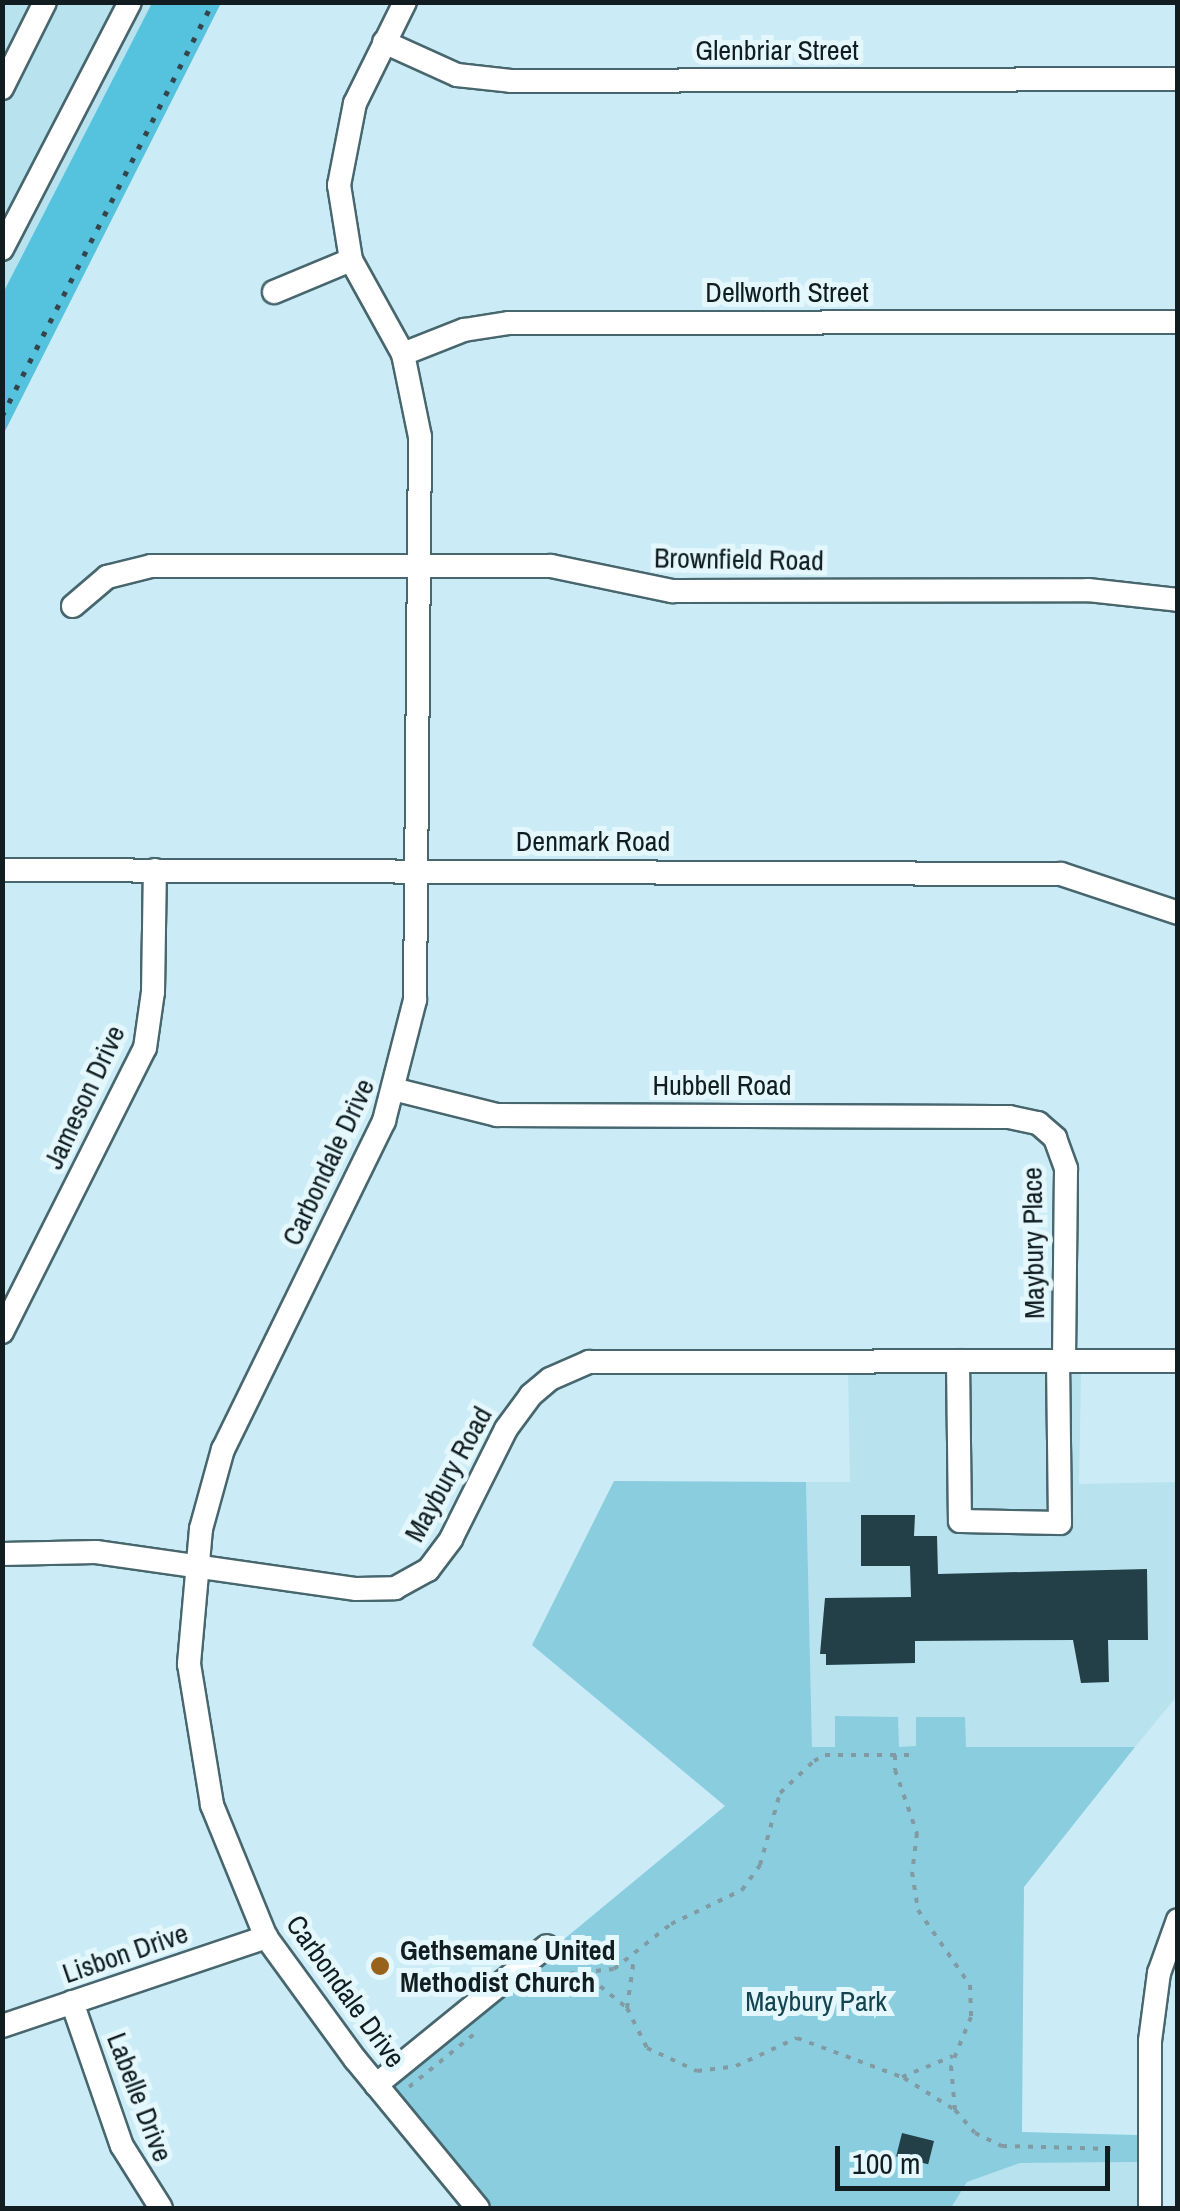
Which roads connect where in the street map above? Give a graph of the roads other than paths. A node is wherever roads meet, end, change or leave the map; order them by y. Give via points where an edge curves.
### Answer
1 (46, 2) edge
2 (130, 2) edge
3 (405, 2) edge
4 (384, 42) junction
5 (1178, 79) edge
6 (2, 88) edge
7 (4, 242) edge
8 (352, 260) junction
9 (274, 292) dead end
10 (1178, 322) edge
11 (403, 354) junction
12 (420, 566) junction
13 (1178, 600) edge
14 (73, 606) dead end
15 (2, 870) edge
16 (155, 870) junction
17 (418, 871) junction
18 (1178, 912) edge
19 (397, 1090) junction
20 (1047, 1130) joint
21 (2, 1332) edge
22 (958, 1360) junction
23 (1061, 1360) junction
24 (1178, 1361) edge
25 (2, 1554) edge
26 (196, 1566) junction
27 (1178, 1920) edge
28 (266, 1936) junction
29 (547, 1946) dead end
30 (72, 2002) junction
31 (2, 2026) edge
32 (376, 2085) junction
33 (161, 2208) edge
34 (478, 2208) edge
35 (1150, 2208) edge
36 (1160, 2208) edge

1 - 6 street
2 - 7 street
3 - 4 street, Carbondale Drive
4 - 5 street, Glenbriar Street via 457,75 511,80
4 - 8 street, Carbondale Drive via 354,103 341,154 342,217
8 - 9 street
8 - 11 street, Carbondale Drive
10 - 11 street, Dellworth Street via 509,323 464,330
11 - 12 street, Carbondale Drive via 420,438
12 - 13 street, Brownfield Road via 551,566 672,591 1088,590
12 - 14 street, Brownfield Road via 150,566 107,577
12 - 17 street, Carbondale Drive
15 - 16 street, Denmark Road
16 - 17 street, Denmark Road
16 - 21 street, Jameson Drive via 154,992 145,1048
17 - 18 street, Denmark Road via 1060,874
17 - 19 street, Carbondale Drive via 416,1000
19 - 20 street, Hubbell Road via 497,1115 1009,1117
19 - 26 street, Carbondale Drive via 223,1449
20 - 23 street, Maybury Place via 1066,1169
22 - 23 street, Maybury Road
22 - 23 street, Maybury Place via 960,1521 1060,1523
22 - 26 street, Maybury Road via 589,1362 550,1378 517,1412 451,1540 428,1570 404,1585 356,1589
23 - 24 street, Maybury Road
25 - 26 street, Maybury Road via 68,1550
26 - 28 street, Carbondale Drive via 189,1664 195,1734 212,1805
27 - 35 street via 1160,1973 1150,2041
28 - 30 street, Lisbon Drive
28 - 32 street, Carbondale Drive
29 - 32 street
30 - 31 street, Lisbon Drive
30 - 33 street, Labelle Drive via 122,2146
32 - 34 street, Carbondale Drive
35 - 36 street

